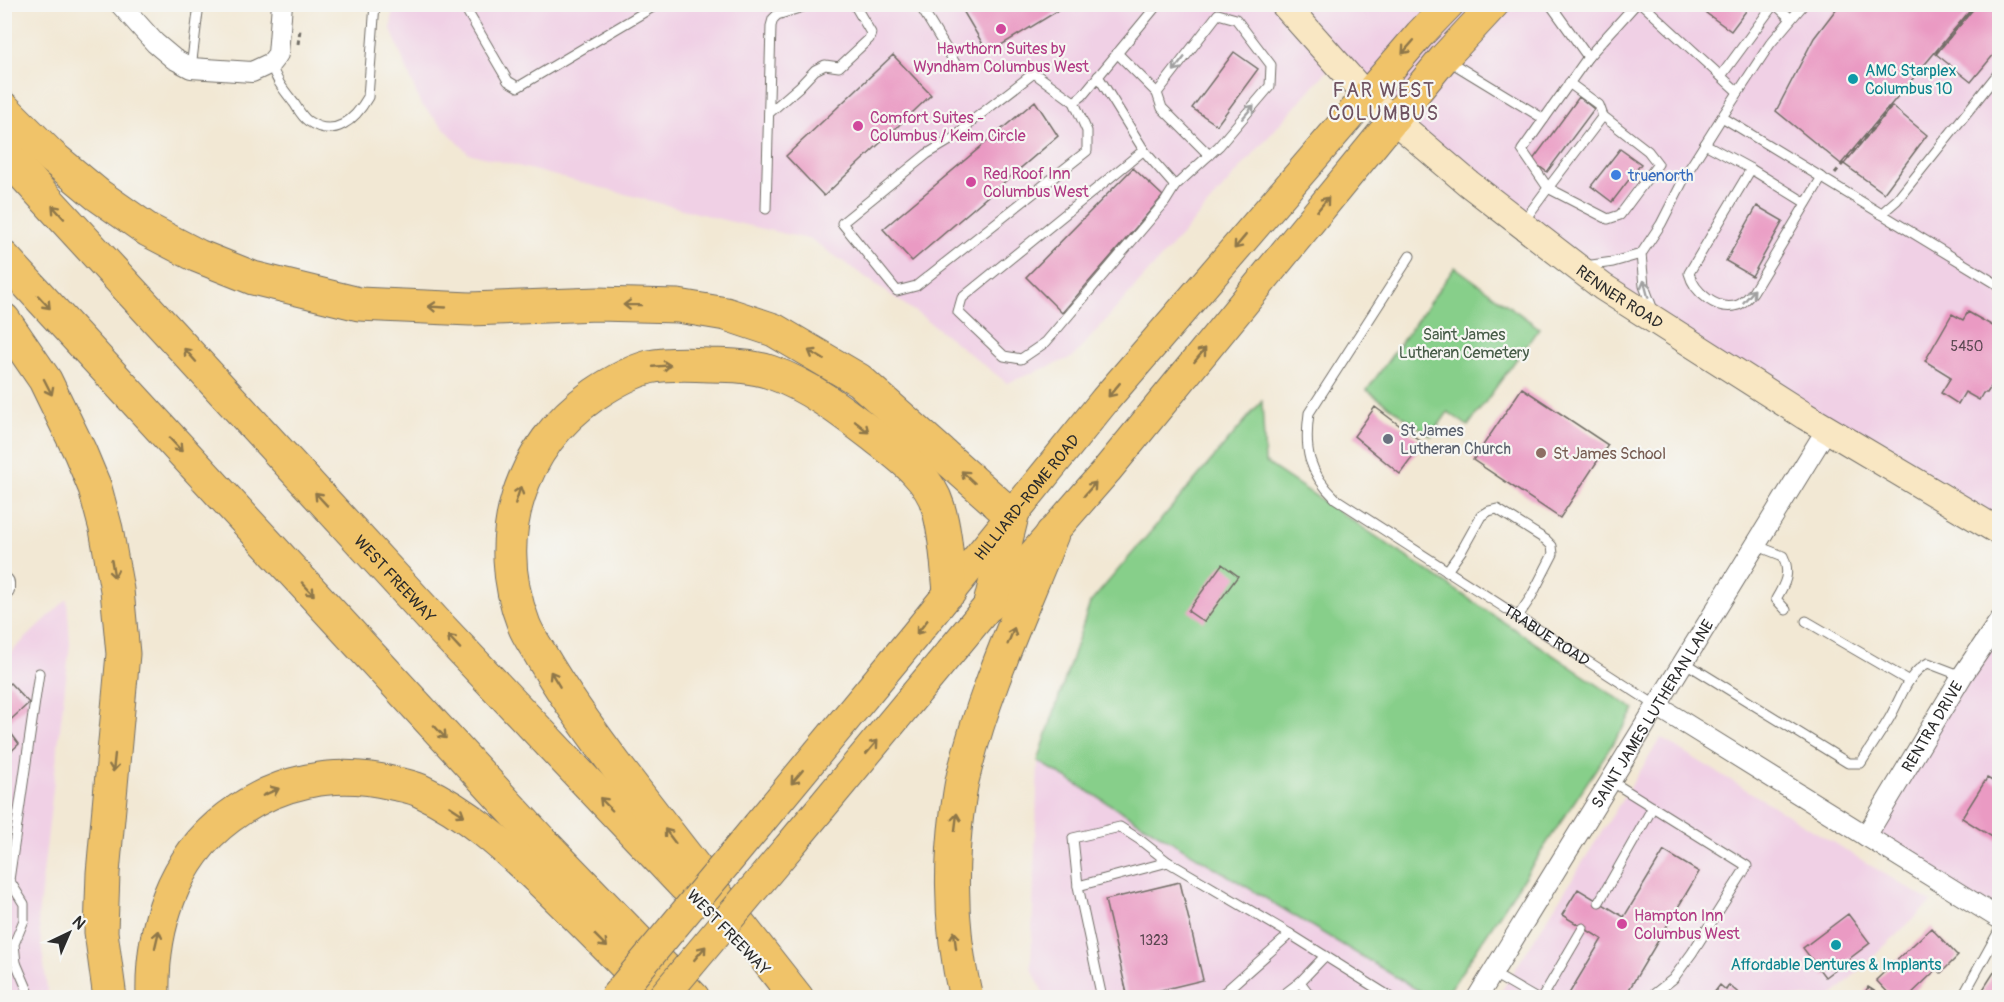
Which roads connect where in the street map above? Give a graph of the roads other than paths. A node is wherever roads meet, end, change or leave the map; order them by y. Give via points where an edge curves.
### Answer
1 (120, 4) edge
2 (199, 4) edge
3 (282, 4) edge
4 (375, 4) edge
5 (463, 4) edge
6 (658, 4) edge
7 (812, 4) edge
8 (854, 4) edge
9 (919, 4) edge
10 (1158, 4) edge
11 (1284, 4) edge
12 (1449, 4) edge
13 (1494, 4) edge
14 (1550, 4) edge
15 (1636, 4) edge
16 (1642, 4) edge
17 (1774, 4) edge
18 (1803, 4) edge
19 (1791, 19) junction
20 (1117, 53) junction
21 (1588, 57) junction
22 (1444, 58) junction
23 (271, 63) junction
24 (955, 63) dead end
25 (191, 68) junction
26 (2000, 71) edge
27 (1098, 76) junction
28 (1721, 76) junction
29 (1569, 83) junction
30 (1738, 92) junction
31 (1157, 93) junction
32 (1365, 96) junction
33 (1074, 102) junction
34 (4, 109) edge
35 (769, 113) junction
36 (1603, 116) junction
37 (1722, 117) junction
38 (1393, 119) junction
39 (1544, 119) junction
40 (1705, 144) junction
41 (1144, 150) junction
42 (4, 153) edge
43 (1209, 155) junction
44 (1751, 170) junction
45 (1824, 179) junction
46 (1175, 186) junction
47 (1548, 188) junction
48 (1806, 203) junction
49 (766, 209) dead end
50 (1881, 214) junction
51 (1521, 224) junction
52 (1641, 254) junction
53 (1410, 256) dead end
54 (4, 258) edge
55 (1577, 267) junction
56 (2000, 273) edge
57 (1996, 284) edge
58 (4, 320) edge
59 (1657, 322) junction
60 (1827, 429) junction
61 (1012, 516) junction
62 (2000, 532) edge
63 (1052, 534) junction
64 (1755, 545) junction
65 (1447, 571) junction
66 (4, 583) edge
67 (4, 589) edge
68 (950, 591) junction
69 (990, 604) junction
70 (1786, 610) dead end
71 (1519, 615) junction
72 (2000, 620) edge
73 (1806, 621) dead end
74 (1684, 662) junction
75 (39, 672) dead end
76 (1962, 676) junction
77 (1909, 681) junction
78 (1657, 706) junction
79 (1611, 781) junction
80 (1653, 807) junction
81 (1866, 836) junction
82 (1168, 862) junction
83 (7, 878) edge
84 (1078, 885) junction
85 (1599, 902) dead end
86 (2000, 919) edge
87 (1583, 928) dead end
88 (2000, 929) edge
89 (1290, 934) junction
90 (4, 948) edge
91 (1325, 956) junction
92 (16, 963) junction
93 (1492, 973) junction
94 (1300, 982) junction
95 (32, 998) edge
96 (110, 998) edge
97 (153, 998) edge
98 (614, 998) edge
99 (660, 998) edge
100 (693, 998) edge
101 (795, 998) edge
102 (966, 998) edge
103 (1102, 998) edge
104 (1218, 998) edge
105 (1279, 998) edge
106 (1312, 998) edge
107 (1392, 998) edge
108 (1477, 998) edge
109 (1535, 998) edge
110 (1542, 998) edge
111 (1649, 998) edge
112 (1962, 998) edge

1 - 25 street via 168,54
2 - 25 lane
3 - 23 street via 278,54
4 - 23 lane via 368,98 361,110 341,127 322,128 306,120 275,80
5 - 6 lane via 508,81 518,87
7 - 35 lane via 773,19
8 - 35 lane via 871,33 868,39 839,67 825,65 815,70
9 - 24 lane
10 - 20 lane
11 - 32 main road, RENNER ROAD
12 -> 32 main road, HILLIARD-ROME ROAD
13 - 22 main road
14 - 21 lane
15 - 21 lane
16 - 28 lane
17 - 19 lane
17 - 28 lane
18 - 19 lane
19 - 30 lane
20 - 27 lane
20 - 31 lane
21 - 29 lane
22 - 38 main road
22 - 39 lane
23 - 25 street via 252,72
26 - 50 lane via 1897,200
27 - 33 lane
27 - 41 lane
28 - 30 lane
29 - 36 lane via 1599,105
29 - 39 lane
30 - 37 lane
31 - 43 lane via 1162,108
43 -> 31 lane via 1270,86 1271,65 1236,20 1218,14
32 - 38 main road, RENNER ROAD
32 -> 61 main road, HILLIARD-ROME ROAD via 1105,400
33 - 33 lane via 1034,73 842,223 897,291 916,286 1087,151 1087,130
61 -> 34 highway via 859,380 774,330 726,314 678,306 597,304 470,309 359,304 253,279 198,256 123,213 51,156
35 - 49 lane
36 - 47 lane
36 - 47 lane via 1648,151 1658,164 1620,214 1608,219
37 - 40 lane
37 - 45 lane
38 - 51 main road, RENNER ROAD
63 -> 38 main road
39 - 47 lane via 1522,150
40 - 44 lane
40 - 52 lane
41 - 46 lane
41 - 46 lane via 962,298 958,312 1004,356 1021,359 1046,342
101 -> 42 highway, WEST FREEWAY via 453,642
43 - 46 lane
44 - 48 lane
44 -> 48 lane via 1689,273 1692,285 1705,297 1726,307 1741,304 1753,292
45 - 48 lane
45 - 50 lane
47 - 51 lane
50 - 57 lane
51 - 55 main road, RENNER ROAD
52 - 55 lane
59 -> 52 lane via 1644,286
53 - 65 lane, TRABUE ROAD via 1309,413 1306,437 1310,464 1336,499
54 -> 100 highway via 541,841
55 - 59 main road, RENNER ROAD
56 - 57 lane
58 -> 96 highway via 45,380 80,452 106,529 117,590 123,654 101,932
59 - 60 main road, RENNER ROAD
60 - 62 main road, RENNER ROAD
60 - 64 street, SAINT JAMES LUTHERAN LANE
61 - 68 main road, HILLIARD-ROME ROAD
61 - 69 highway
63 - 69 main road
102 -> 63 highway via 958,964 951,880 962,779 981,712
64 - 70 lane via 1783,556 1788,567 1776,599
64 - 74 street, SAINT JAMES LUTHERAN LANE
65 - 71 lane, TRABUE ROAD
65 - 71 lane via 1481,516 1497,509 1552,546 1553,554
66 - 67 street
68 -> 98 main road, HILLIARD-ROME ROAD, bridge
101 -> 68 highway via 592,734 524,627 513,592 510,560 510,526 518,494 533,459 555,430 579,405 608,385 649,367 724,365 768,371 854,420 925,482 938,506
99 -> 69 main road, bridge
71 - 78 lane, TRABUE ROAD
72 - 76 street, RENTRA DRIVE
73 - 77 lane
74 - 77 lane via 1848,764 1861,763
74 - 78 street, SAINT JAMES LUTHERAN LANE
75 - 83 lane
76 - 77 lane via 1928,663 1920,666
76 - 81 street, RENTRA DRIVE
78 - 79 street, SAINT JAMES LUTHERAN LANE
78 - 81 street, TRABUE ROAD
79 - 80 lane
79 - 93 street, SAINT JAMES LUTHERAN LANE
80 - 85 lane
80 - 111 lane via 1747,866 1673,979
81 - 86 street, TRABUE ROAD
82 - 84 lane
82 - 84 lane via 1120,827 1073,838
82 - 89 lane
83 - 92 lane via 24,904 24,920 14,944
84 - 103 lane
87 - 110 lane
88 - 112 lane
89 - 91 lane
89 - 104 lane
90 - 92 lane
91 - 94 lane
91 - 107 lane
92 - 95 lane
93 - 108 street, SAINT JAMES LUTHERAN LANE
93 - 109 lane
94 - 105 lane
94 - 106 lane
97 -> 99 highway via 154,946 175,881 191,853 215,827 243,806 273,790 335,776 374,779 416,789 453,808 496,839

